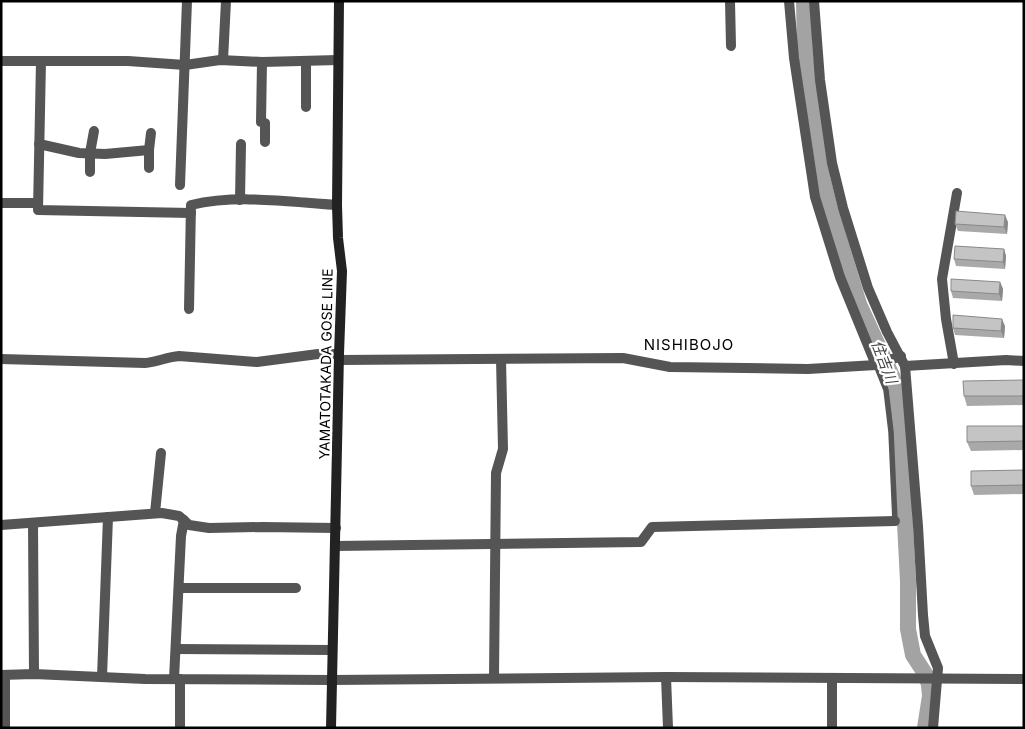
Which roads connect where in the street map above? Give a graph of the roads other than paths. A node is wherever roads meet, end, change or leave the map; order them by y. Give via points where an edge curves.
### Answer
1 (187, 1) edge
2 (226, 1) edge
3 (339, 1) edge
4 (730, 1) edge
5 (790, 1) edge
6 (814, 1) edge
7 (731, 46) dead end
8 (223, 60) junction
9 (338, 60) junction
10 (1, 61) edge
11 (41, 61) junction
12 (306, 61) junction
13 (262, 62) junction
14 (185, 65) junction
15 (306, 107) dead end
16 (94, 131) dead end
17 (151, 133) dead end
18 (265, 142) dead end
19 (39, 144) junction
20 (241, 144) dead end
21 (149, 150) junction
22 (90, 153) junction
23 (150, 168) dead end
24 (90, 172) dead end
25 (180, 185) dead end
26 (958, 193) dead end
27 (240, 200) junction
28 (1, 203) edge
29 (38, 203) junction
30 (337, 205) junction
31 (191, 213) junction
32 (190, 309) dead end
33 (900, 356) junction
34 (339, 357) junction
35 (1, 359) edge
36 (501, 359) junction
37 (1023, 361) edge
38 (954, 364) junction
39 (876, 365) junction
40 (905, 366) junction
41 (161, 453) dead end
42 (155, 513) junction
43 (108, 517) junction
44 (184, 520) junction
45 (895, 521) joint
46 (33, 523) junction
47 (1, 524) edge
48 (336, 528) junction
49 (496, 544) junction
50 (335, 546) junction
51 (179, 588) junction
52 (296, 588) dead end
53 (176, 649) junction
54 (332, 650) junction
55 (34, 674) junction
56 (3, 675) edge
57 (102, 677) junction
58 (666, 677) junction
59 (494, 678) junction
60 (832, 678) junction
61 (177, 679) junction
62 (938, 679) junction
63 (1024, 679) edge
64 (331, 680) junction
65 (5, 728) edge
66 (180, 728) edge
67 (330, 728) edge
68 (668, 728) edge
69 (832, 728) edge
70 (933, 728) edge

1 - 14 street
2 - 8 street
3 - 9 main road, YAMATOTAKADA GOSE LINE
4 - 7 street
5 - 39 street via 794,58 815,197 840,277
6 - 33 street via 820,80 832,163 868,288
8 - 13 street
8 - 14 street
9 - 12 street
9 - 30 main road, YAMATOTAKADA GOSE LINE
10 - 11 street
11 - 14 street
11 - 19 street
12 - 13 street
12 - 15 street
13 - 18 street via 261,122 266,123
14 - 25 street
16 - 22 street
17 - 21 street
19 - 22 street
19 - 29 street
20 - 27 street
21 - 22 street
21 - 23 street
22 - 24 street
26 - 38 street via 942,279
27 - 30 street
27 - 31 street via 191,205
28 - 29 street
29 - 31 street via 38,210
30 - 34 main road, YAMATOTAKADA GOSE LINE via 342,270
31 - 32 street
33 - 39 street
33 - 40 street
34 - 35 street via 318,354 257,362 170,356 145,364
34 - 36 street
34 - 48 main road, YAMATOTAKADA GOSE LINE
36 - 39 street via 623,358 670,367 808,369
36 - 49 street via 503,449 496,473
37 - 38 street
38 - 40 street
39 - 45 lane via 886,390
40 - 62 street via 925,636 938,668
41 - 42 street
42 - 43 street
42 - 44 street via 172,514
43 - 46 street
43 - 57 street
44 - 48 street via 209,528
44 - 51 street
45 - 49 street via 652,527 641,542
46 - 47 street
46 - 55 street
48 - 50 main road, YAMATOTAKADA GOSE LINE
49 - 50 street
49 - 59 street
50 - 54 main road, YAMATOTAKADA GOSE LINE
51 - 52 street
51 - 53 street
53 - 54 street
53 - 61 street
54 - 64 main road, YAMATOTAKADA GOSE LINE
55 - 56 street
55 - 57 street
56 - 65 street
57 - 61 street
58 - 59 street
58 - 60 street
58 - 68 street
59 - 64 street
60 - 62 street
60 - 69 street
61 - 64 street
61 - 66 street
62 - 63 street
62 - 70 street
64 - 67 main road, YAMATOTAKADA GOSE LINE

